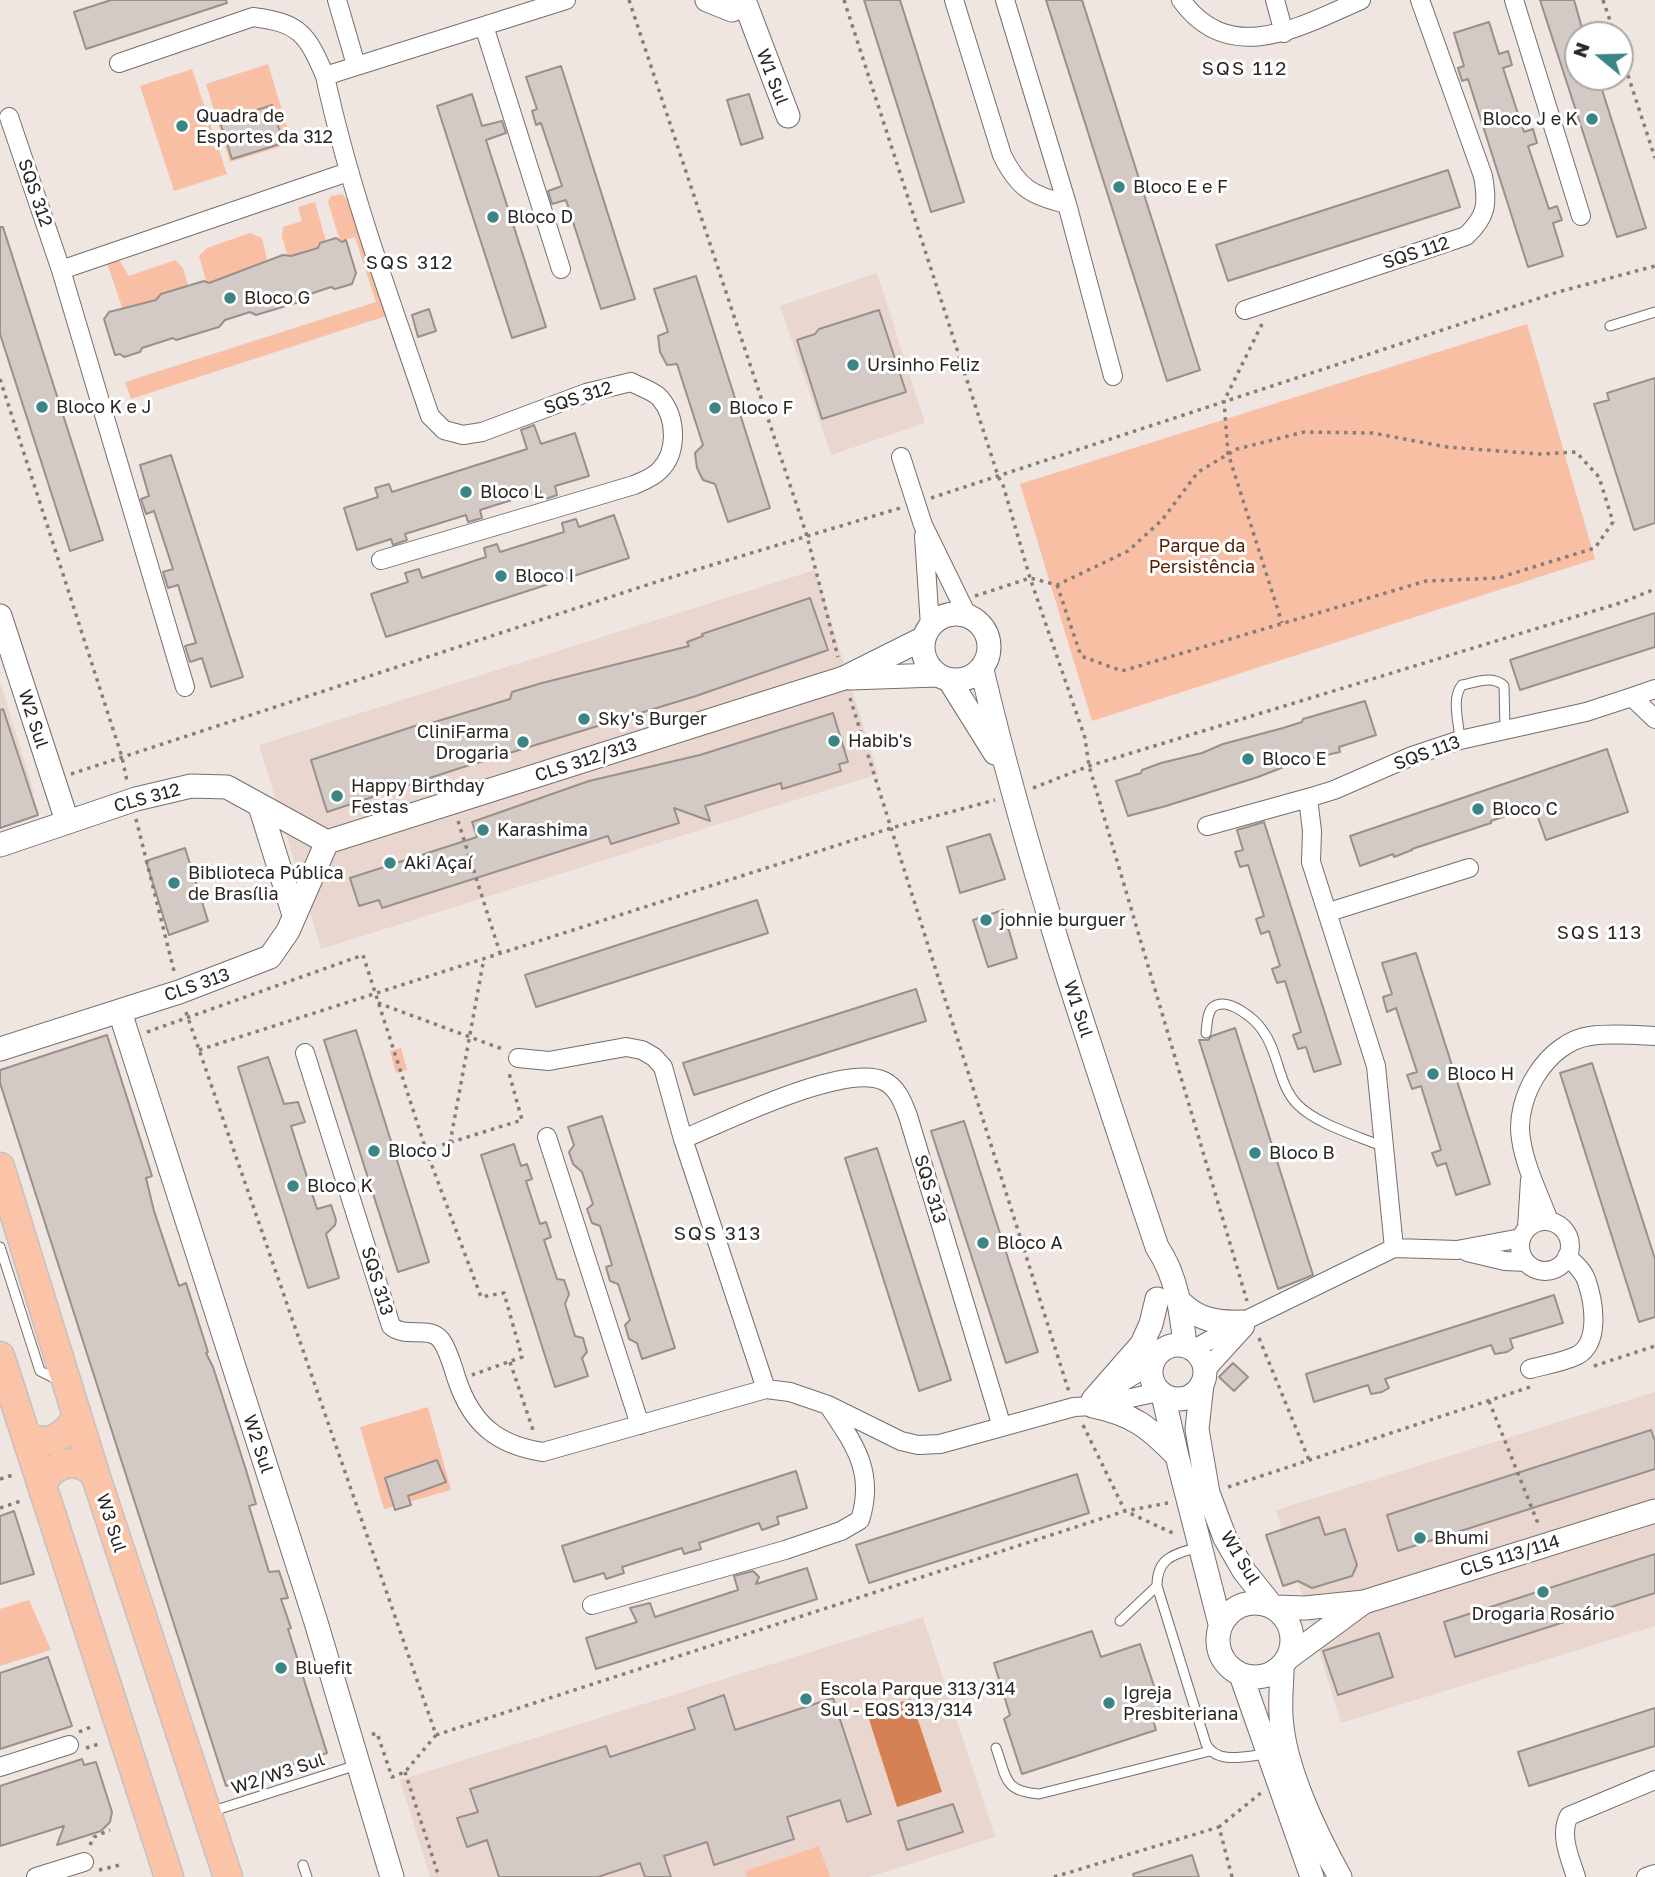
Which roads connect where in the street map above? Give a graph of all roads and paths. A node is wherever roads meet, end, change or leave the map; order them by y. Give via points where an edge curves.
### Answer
1 (337, 0) edge
2 (566, 0) edge
3 (629, 0) edge
4 (707, 0) edge
5 (844, 0) edge
6 (954, 0) edge
7 (1005, 0) edge
8 (1181, 0) edge
9 (1275, 0) edge
10 (1361, 0) edge
11 (1420, 0) edge
12 (1514, 0) edge
13 (1603, 0) edge
14 (734, 3) edge
15 (1610, 21) edge
16 (484, 26) junction
17 (1284, 33) junction
18 (118, 63) dead end
19 (356, 65) junction
20 (325, 76) junction
21 (1633, 91) edge
22 (788, 116) dead end
23 (9, 117) dead end
24 (1655, 158) edge
25 (348, 172) junction
26 (1067, 204) junction
27 (1581, 216) dead end
28 (1655, 266) edge
29 (561, 269) dead end
30 (61, 270) junction
31 (1274, 300) junction
32 (1245, 310) dead end
33 (1655, 312) edge
34 (1610, 326) dead end
35 (1113, 376) dead end
36 (0, 379) edge
37 (1224, 401) junction
38 (1228, 453) junction
39 (901, 457) dead end
40 (998, 476) junction
41 (917, 503) junction
42 (923, 526) junction
43 (807, 536) junction
44 (381, 560) dead end
45 (1030, 578) junction
46 (1058, 585) junction
47 (1655, 589) edge
48 (963, 608) junction
49 (0, 616) edge
50 (1282, 624) junction
51 (927, 632) junction
52 (982, 670) junction
53 (844, 678) junction
54 (944, 678) junction
55 (185, 687) dead end
56 (1655, 689) edge
57 (1632, 697) junction
58 (1655, 719) edge
59 (1506, 729) junction
60 (1460, 740) junction
61 (122, 757) junction
62 (1089, 766) junction
63 (1005, 770) junction
64 (52, 780) junction
65 (1013, 795) junction
66 (1308, 798) junction
67 (131, 800) junction
68 (452, 803) junction
69 (260, 806) junction
70 (67, 821) junction
71 (1207, 826) dead end
72 (891, 828) junction
73 (327, 842) junction
74 (0, 845) edge
75 (1469, 867) dead end
76 (1329, 912) junction
77 (294, 915) junction
78 (500, 953) junction
79 (484, 958) junction
80 (179, 992) junction
81 (375, 993) junction
82 (378, 1003) junction
83 (120, 1012) junction
84 (188, 1017) junction
85 (1206, 1033) dead end
86 (469, 1035) junction
87 (1655, 1036) edge
88 (0, 1049) edge
89 (199, 1050) junction
90 (305, 1053) dead end
91 (133, 1055) junction
92 (510, 1063) junction
93 (547, 1137) dead end
94 (683, 1139) junction
95 (450, 1143) junction
96 (1385, 1147) junction
97 (426, 1150) junction
98 (0, 1167) edge
99 (1531, 1173) junction
100 (1549, 1221) junction
101 (1524, 1233) junction
102 (0, 1247) edge
103 (1394, 1248) junction
104 (1457, 1250) junction
105 (1567, 1256) junction
106 (1525, 1262) junction
107 (1169, 1300) junction
108 (1247, 1321) junction
109 (1655, 1346) edge
110 (1190, 1347) junction
111 (0, 1356) edge
112 (1157, 1357) junction
113 (510, 1362) junction
114 (1591, 1367) dead end
115 (1535, 1377) joint
116 (1204, 1378) junction
117 (457, 1380) junction
118 (67, 1385) junction
119 (766, 1389) junction
120 (1161, 1394) junction
121 (1489, 1401) junction
122 (828, 1405) junction
123 (1086, 1405) junction
124 (77, 1417) junction
125 (640, 1425) junction
126 (1002, 1427) junction
127 (27, 1437) junction
128 (540, 1451) junction
129 (1177, 1455) junction
130 (1308, 1460) junction
131 (95, 1474) junction
132 (13, 1475) dead end
133 (0, 1479) edge
134 (42, 1482) junction
135 (1198, 1496) junction
136 (21, 1501) dead end
137 (0, 1508) edge
138 (1125, 1511) junction
139 (1655, 1511) edge
140 (1547, 1544) junction
141 (1201, 1546) junction
142 (1157, 1586) junction
143 (1364, 1602) junction
144 (592, 1605) dead end
145 (1274, 1606) junction
146 (1119, 1621) dead end
147 (1220, 1624) junction
148 (1285, 1662) junction
149 (1241, 1675) junction
150 (436, 1735) junction
151 (353, 1741) junction
152 (69, 1745) dead end
153 (996, 1748) dead end
154 (1210, 1751) junction
155 (1269, 1753) junction
156 (359, 1765) junction
157 (0, 1767) edge
158 (405, 1772) junction
159 (1278, 1780) junction
160 (1655, 1780) edge
161 (207, 1813) junction
162 (1219, 1827) junction
163 (110, 1830) dead end
164 (84, 1861) joint
165 (303, 1864) dead end
166 (1309, 1873) edge
167 (1655, 1874) edge
168 (36, 1877) edge
169 (169, 1877) edge
170 (228, 1877) edge
171 (307, 1877) edge
172 (392, 1877) edge
173 (439, 1877) edge
174 (1054, 1877) edge
175 (1232, 1877) edge
176 (1340, 1877) edge
177 (1576, 1877) edge
178 (1646, 1877) edge

1 - 19 street
2 - 16 street
3 - 43 path
4 - 14 street
5 - 40 path
6 - 26 street via 1011,174 1044,199
7 - 26 street
8 - 17 street via 1215,29 1251,38
9 - 17 street
10 - 17 street
11 - 31 street, SQS 112 via 1483,176 1484,213 1466,236
12 - 27 street
13 - 15 path
14 - 22 street, W1 Sul via 757,37
16 - 19 street
16 - 29 street
18 - 20 street, SQS 312 via 253,17 294,27 310,42
19 - 20 street
20 - 25 street, SQS 312
21 - 24 path
23 - 30 street, SQS 312
25 - 30 street
25 - 44 street, SQS 312 via 430,416 444,430 463,435 482,432 586,393 631,382 659,397 669,412 674,434 670,454 660,470 634,485
26 - 35 street
28 - 37 path via 1558,292
30 - 55 street, SQS 312
31 - 32 street, SQS 112
31 - 37 path
33 - 34 lane
36 - 61 path
37 - 38 path
37 - 40 path
38 - 46 path via 1198,472 1161,520 1128,551
38 - 50 path
38 - 50 path via 1304,432 1373,433 1447,447 1576,453 1599,477 1613,522 1595,548 1498,578 1426,580
39 - 41 street
40 - 41 path
40 - 45 path
41 - 42 street
41 - 43 path
42 - 48 street
42 - 51 street
43 - 53 path
43 - 61 path
45 - 46 path
45 - 48 path
45 - 62 path via 1085,738
46 - 50 path via 1081,656 1122,671
47 - 62 path
48 - 51 street via 941,618
48 - 52 street via 978,621 990,645
49 - 64 street, W2 Sul
51 - 53 street, CLS 312/313
51 - 54 street via 923,652 928,666
52 - 54 street via 962,681
52 - 63 street, W1 Sul
53 - 54 street, CLS 312/313
53 - 68 street, CLS 312/313
53 - 72 path
54 - 63 street, W1 Sul
56 - 57 street, SQS 113
57 - 58 street
57 - 59 street, SQS 113
59 - 60 street, SQS 113
59 - 60 lane via 1500,682 1493,679 1462,685 1456,698
60 - 66 street, SQS 113
61 - 64 path
61 - 67 path
62 - 65 path
62 - 108 path
63 - 65 street, W1 Sul
64 - 70 street, W2 Sul
65 - 72 path
65 - 107 street, W1 Sul via 1077,1008 1157,1247 1155,1265
66 - 71 street, SQS 113
66 - 76 street via 1311,862
67 - 69 street, CLS 312 via 191,786 227,787
67 - 70 street, CLS 312
67 - 80 path
68 - 73 street, CLS 312/313
68 - 78 path
69 - 73 street, CLS 312
69 - 77 street
70 - 74 street, CLS 312
72 - 78 path
72 - 123 path
73 - 77 street, CLS 313
75 - 76 street
76 - 96 street via 1376,1066
77 - 80 street, CLS 313 via 270,957
78 - 79 path
79 - 81 path
79 - 86 path
80 - 83 street, CLS 313
80 - 84 path
81 - 82 path
81 - 84 path via 363,955
81 - 89 path
82 - 86 path
82 - 97 path
83 - 88 street, CLS 313
83 - 91 street, W2 Sul
84 - 89 path
84 - 91 path via 142,1034 146,1049
85 - 96 lane via 1213,1007 1222,1004 1239,1010 1262,1029 1295,1102 1318,1118
86 - 92 path via 502,1048
86 - 95 path
87 - 99 street via 1587,1036 1556,1052 1534,1077 1522,1107 1521,1137
89 - 150 path
90 - 117 street, SQS 313 via 391,1326 400,1332 438,1336
91 - 151 street, W2 Sul
92 - 94 street via 626,1047 642,1050 663,1067
92 - 95 path via 522,1120
93 - 125 street
94 - 119 street
94 - 126 street, SQS 313 via 787,1095 828,1084 862,1077 891,1085 908,1116
95 - 97 path
96 - 103 street
97 - 113 path via 481,1297 504,1293 522,1357
98 - 118 main road, W3 Sul via 9,1209
99 - 100 street
99 - 101 street
100 - 101 street via 1537,1222
100 - 105 street via 1567,1234
101 - 104 street
101 - 106 street via 1520,1250
102 - 118 lane via 40,1371
103 - 104 street
103 - 108 street
104 - 106 street
105 - 106 street via 1560,1266 1548,1270
105 - 115 street via 1581,1269 1587,1283 1594,1320 1589,1343 1579,1354
107 - 108 street via 1211,1321
107 - 110 street, W1 Sul
107 - 112 street, W1 Sul
107 - 123 street via 1142,1344
108 - 110 street
108 - 116 street
108 - 130 path
109 - 114 path
110 - 112 street via 1173,1345
110 - 116 street via 1202,1359
111 - 127 main road
112 - 120 street via 1151,1379
112 - 123 street, SQS 313
113 - 117 path
113 - 128 path
115 - 121 path
116 - 120 street via 1192,1395 1178,1399
116 - 135 street, W1 Sul via 1197,1429
117 - 128 street, SQS 313 via 475,1415 493,1434 505,1443
118 - 124 main road, W3 Sul
119 - 122 street, SQS 313
119 - 125 street, SQS 313
120 - 123 street, SQS 313
120 - 129 street, W1 Sul
121 - 130 path
121 - 140 path
122 - 126 street, SQS 313 via 918,1445 940,1444
122 - 144 street via 861,1459 866,1494 860,1520 785,1550
123 - 126 street, SQS 313
123 - 129 street via 1129,1416
123 - 138 path
124 - 127 main road via 50,1441 39,1443
124 - 131 main road, W3 Sul
125 - 128 street, SQS 313
127 - 134 main road
129 - 135 street, W1 Sul
130 - 135 path
131 - 134 main road via 88,1467 70,1464 53,1468
131 - 161 main road, W3 Sul
132 - 133 path
134 - 169 main road
135 - 138 path
135 - 141 street, W1 Sul
135 - 145 street, W1 Sul via 1244,1571
136 - 137 path
138 - 141 path
138 - 150 path
139 - 140 street, CLS 113/114
140 - 143 street, CLS 113/114
141 - 142 lane via 1162,1563
141 - 147 street, W1 Sul
142 - 146 lane
142 - 154 lane
143 - 145 street, CLS 113/114
143 - 148 street, CLS 113/114
145 - 147 street via 1242,1604
145 - 148 street via 1288,1621 1293,1639
147 - 149 street via 1220,1654 1228,1667
148 - 149 street via 1269,1675
148 - 176 street via 1281,1716 1292,1769
149 - 155 street
150 - 158 path
151 - 156 street, W2 Sul
151 - 158 path via 377,1732 392,1777
152 - 157 street
153 - 154 lane via 1010,1785 1021,1793 1039,1794
154 - 155 lane via 1218,1756
155 - 159 street
156 - 161 lane, W2/W3 Sul
156 - 172 street, W2 Sul
158 - 173 path
159 - 162 path
159 - 166 street
160 - 177 street via 1569,1816 1564,1837
161 - 170 main road, W3 Sul
162 - 174 path
162 - 175 path
163 - 164 path via 94,1837
164 - 168 street
165 - 171 lane
167 - 178 street

